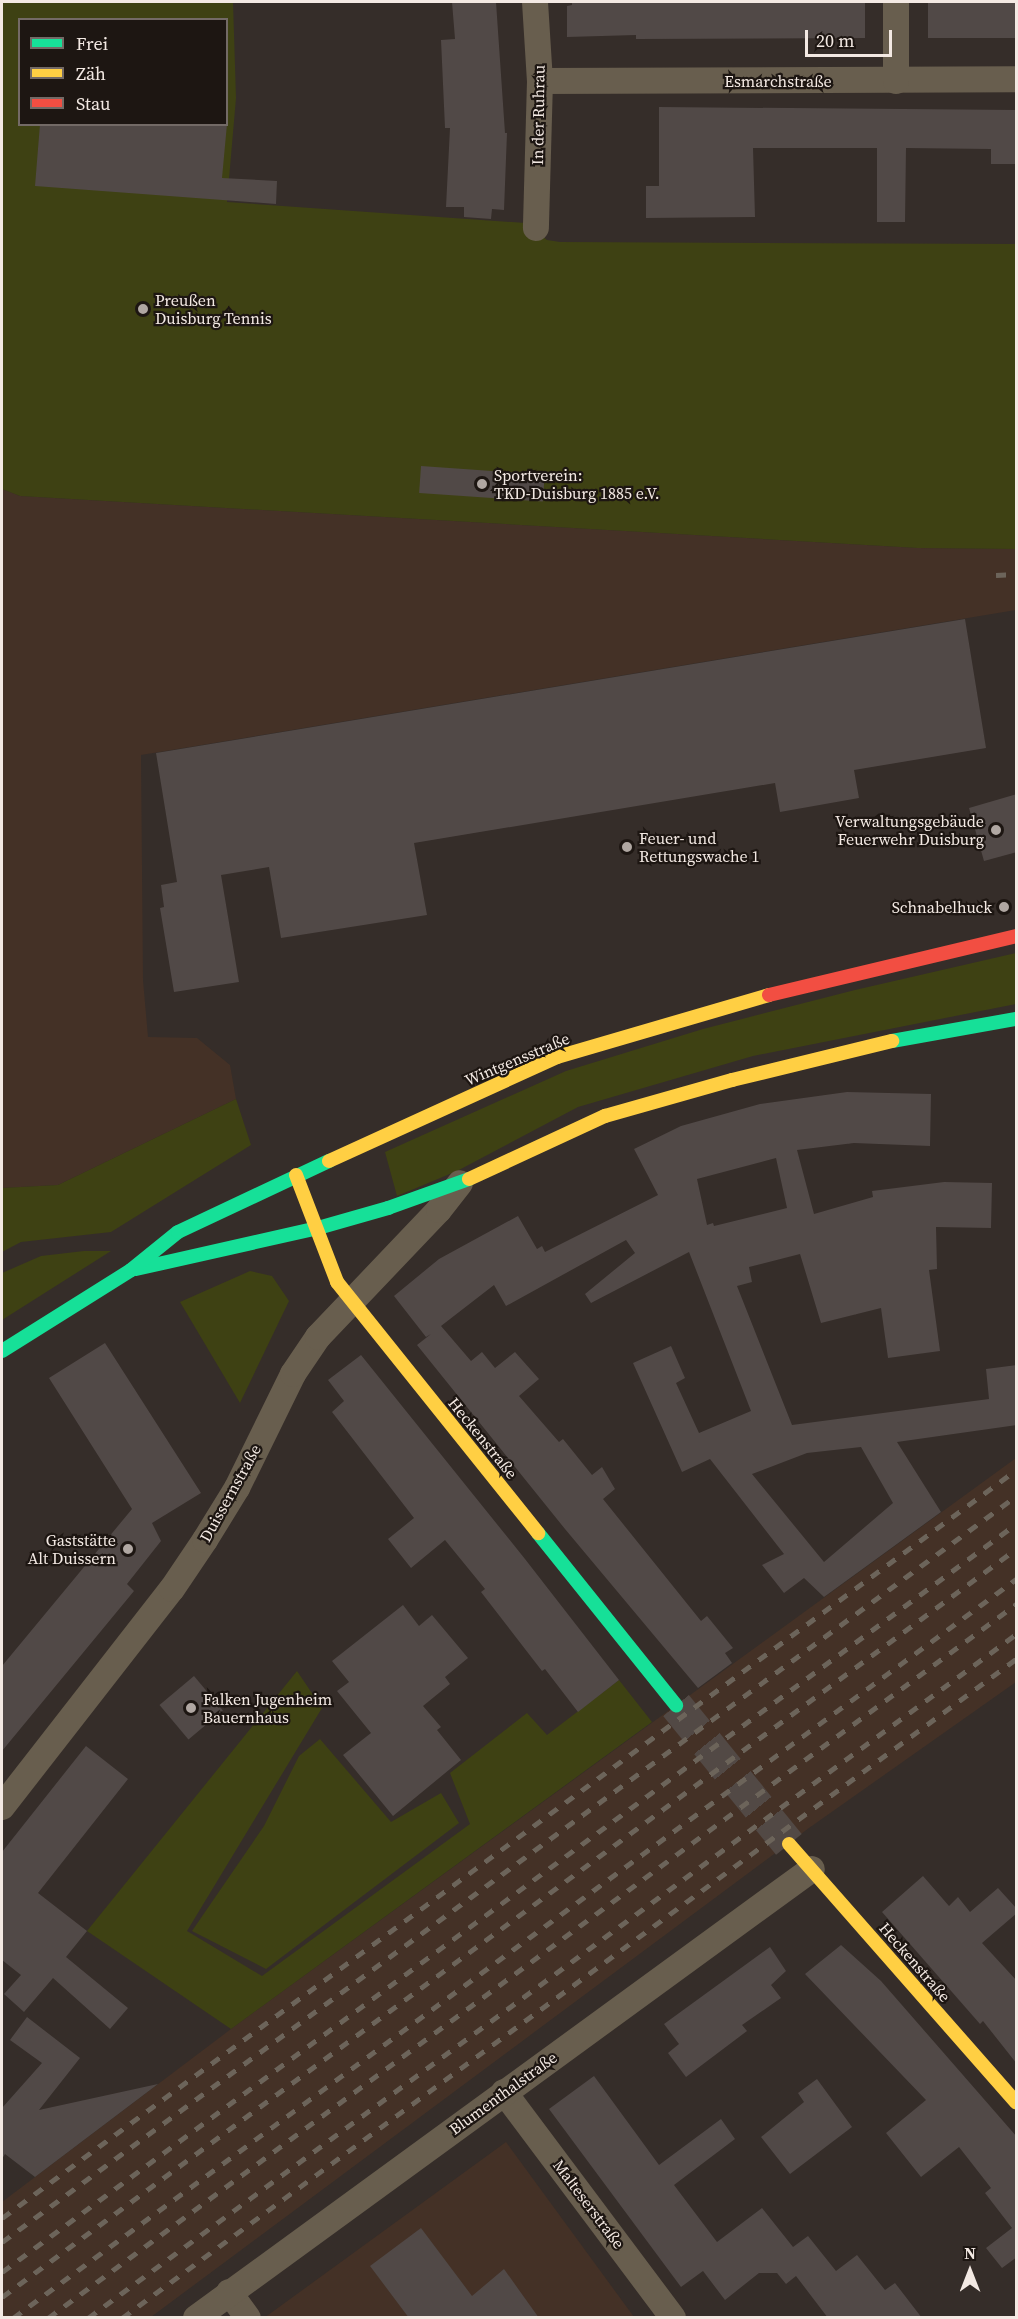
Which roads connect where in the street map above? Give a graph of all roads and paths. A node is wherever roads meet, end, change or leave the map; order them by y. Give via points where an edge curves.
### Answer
1 (536, 2) edge
2 (896, 2) edge
3 (1017, 79) edge
4 (540, 81) junction
5 (896, 81) junction
6 (536, 228) dead end
7 (1017, 936) edge
8 (1017, 1019) edge
9 (296, 1175) junction
10 (460, 1183) junction
11 (318, 1228) junction
12 (131, 1270) junction
13 (351, 1302) junction
14 (2, 1350) edge
15 (676, 1705) tunnel mouth
16 (2, 1807) edge
17 (789, 1844) tunnel mouth
18 (812, 1869) junction
19 (504, 2092) junction
20 (1017, 2102) edge
21 (230, 2292) junction
22 (195, 2318) edge
23 (248, 2318) edge
24 (674, 2318) edge

1 - 4 street, In der Ruhrau
2 - 5 street
3 - 5 street, Esmarchstraße
4 - 5 street, Esmarchstraße
4 - 6 street, In der Ruhrau
7 - 9 main road, Wintgensstraße via 742,1002 557,1057
8 - 10 main road, Wintgensstraße via 882,1043 605,1116
9 - 11 main road, Heckenstraße
9 - 12 main road, Wintgensstraße via 178,1232
10 - 11 main road, Wintgensstraße via 388,1209
10 - 13 street, Duissernstraße
11 - 12 main road, Wintgensstraße
11 - 13 main road, Heckenstraße via 337,1282
12 - 14 main road, Wintgensstraße
13 - 15 main road, Heckenstraße
13 - 16 street, Duissernstraße via 318,1337 293,1374 237,1488 172,1589
17 - 18 main road, Heckenstraße
18 - 19 street, Blumenthalstraße
18 - 20 main road, Heckenstraße
19 - 21 street, Blumenthalstraße
19 - 24 street, Malteserstraße
21 - 22 street, Blumenthalstraße
21 - 23 street

